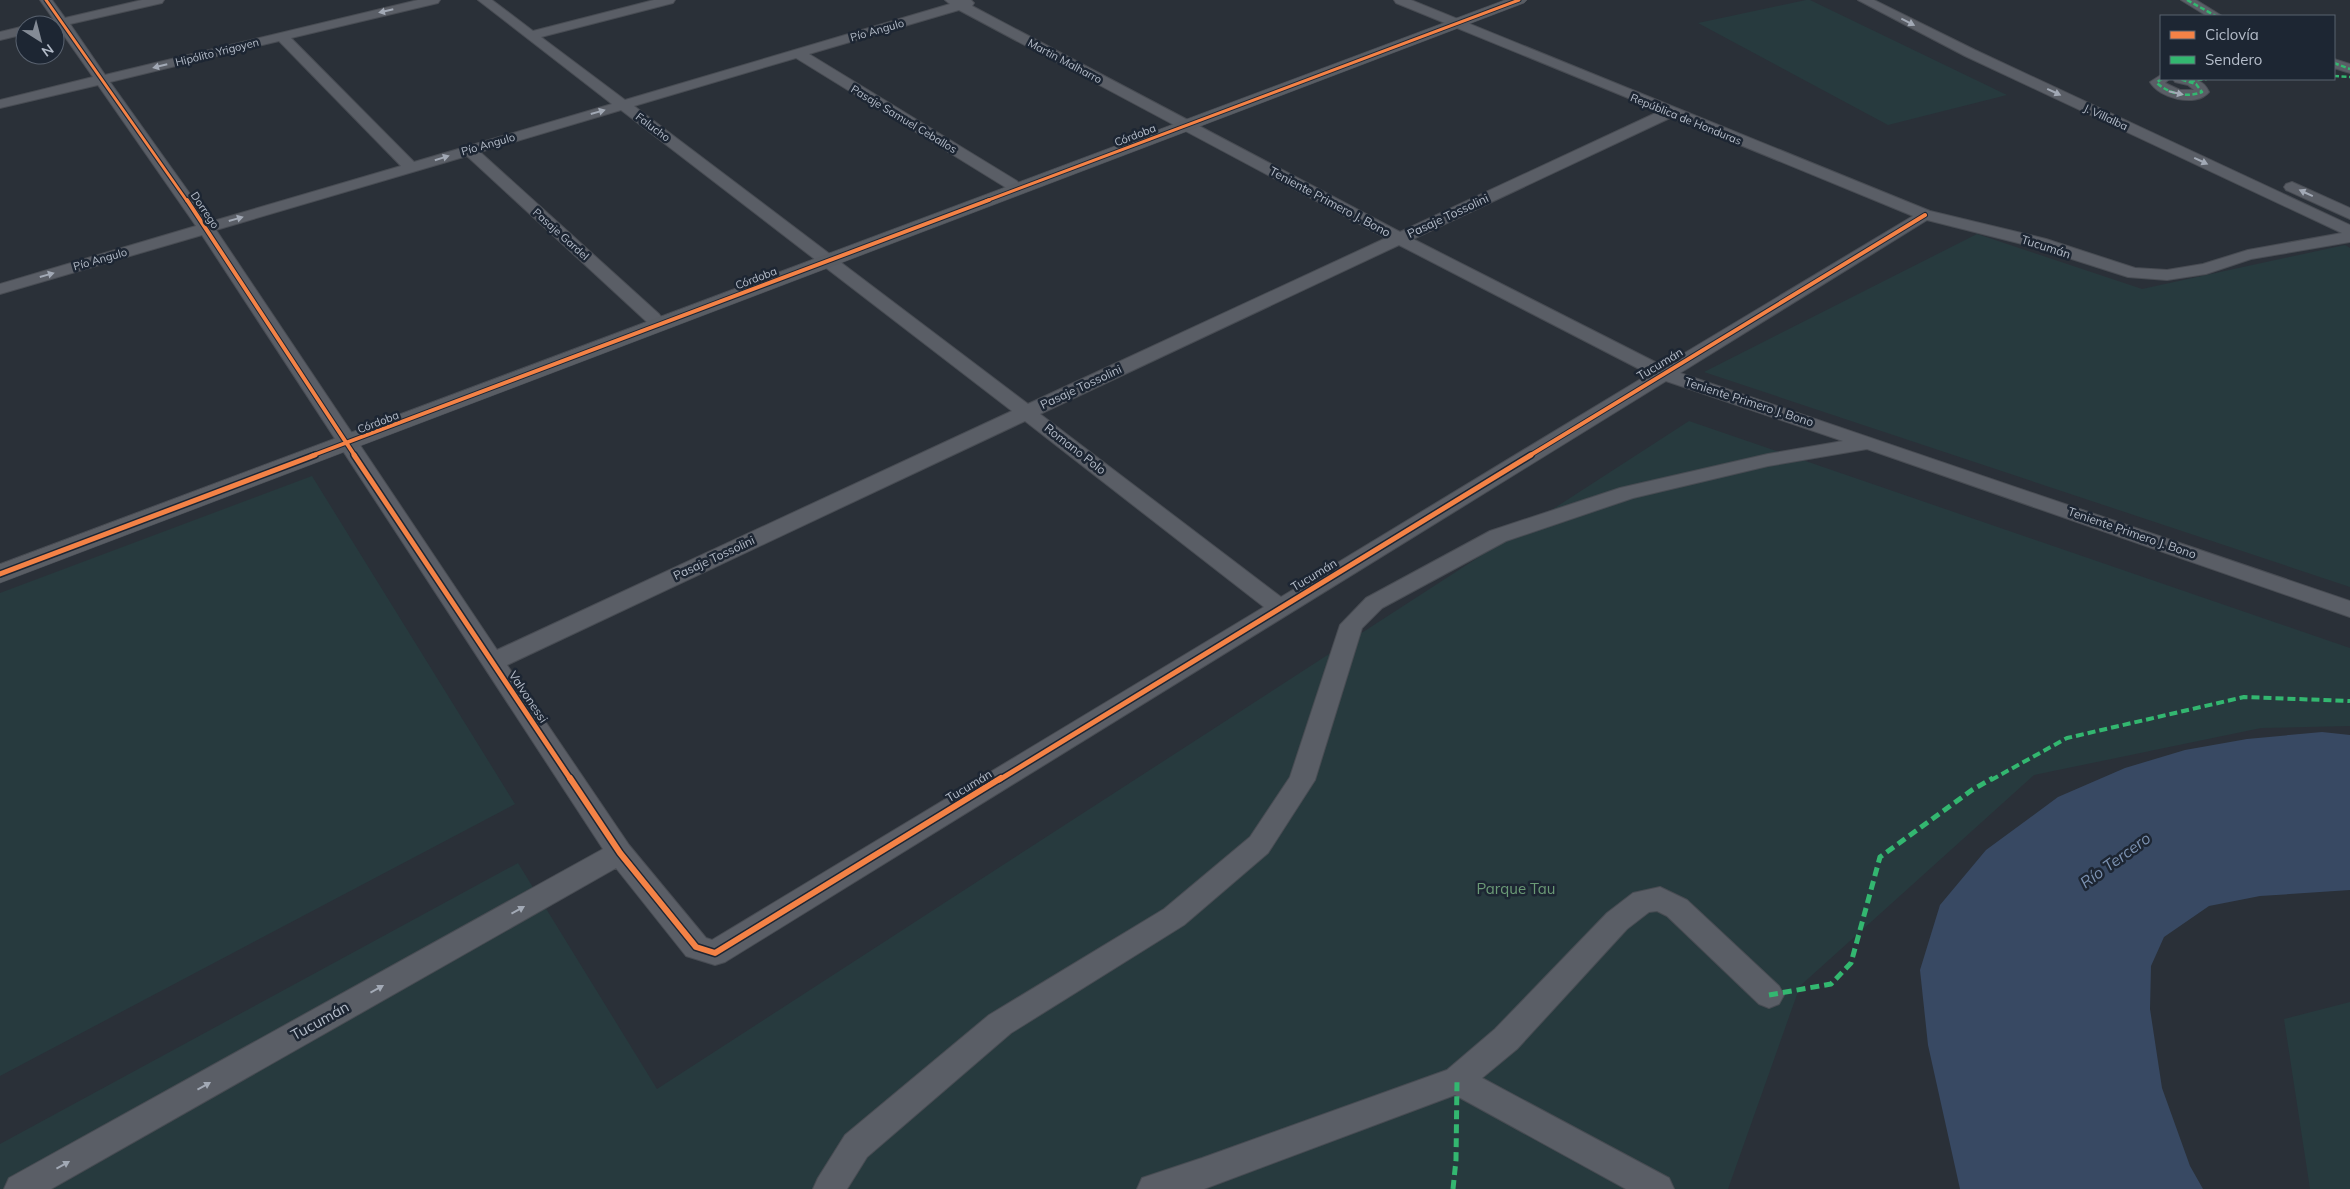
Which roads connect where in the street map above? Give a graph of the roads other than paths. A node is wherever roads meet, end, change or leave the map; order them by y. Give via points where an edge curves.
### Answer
1 (46, 0) edge
2 (158, 0) edge
3 (434, 0) edge
4 (484, 0) edge
5 (668, 0) edge
6 (977, 0) edge
7 (1400, 0) edge
8 (1503, 0) edge
9 (1519, 0) edge
10 (1864, 0) edge
11 (1895, 0) edge
12 (2187, 0) edge
13 (955, 2) edge
14 (1880, 4) edge
15 (1922, 13) dead end
16 (51, 15) edge
17 (2214, 15) edge
18 (65, 21) edge
19 (1453, 22) junction
20 (15, 32) edge
21 (531, 35) junction
22 (0, 36) edge
23 (65, 36) edge
24 (282, 36) junction
25 (796, 53) junction
26 (2335, 64) edge
27 (2350, 69) edge
28 (2335, 76) edge
29 (2350, 77) edge
30 (102, 80) junction
31 (2160, 80) edge
32 (2185, 80) edge
33 (0, 104) edge
34 (623, 105) junction
35 (1670, 112) junction
36 (1182, 124) junction
37 (469, 150) junction
38 (411, 167) junction
39 (2279, 181) dead end
40 (1011, 184) junction
41 (2350, 214) edge
42 (1925, 215) junction
43 (206, 228) junction
44 (2350, 231) edge
45 (2350, 237) edge
46 (1399, 238) junction
47 (825, 258) junction
48 (0, 289) edge
49 (652, 318) junction
50 (1663, 374) junction
51 (1027, 412) junction
52 (344, 440) junction
53 (1869, 443) junction
54 (0, 564) edge
55 (0, 574) edge
56 (1280, 608) junction
57 (2350, 609) edge
58 (492, 662) junction
59 (620, 853) junction
60 (715, 953) joint
61 (1769, 995) dead end
62 (1457, 1080) junction
63 (20, 1189) edge
64 (829, 1189) edge
65 (1152, 1189) edge
66 (1658, 1189) edge

1 - 16 street, Dorrego
2 - 18 street
3 -> 24 street, Hipólito Yrigoyen
4 - 21 street, Falucho
5 - 21 street
6 - 13 street, Pío Angulo
7 - 19 street, República de Honduras
8 - 19 street, Córdoba
9 - 19 street, Córdoba
10 - 14 street, J. Villalba
11 - 15 street
12 - 17 street
13 - 25 street, Pío Angulo
13 - 36 street, Martin Malharro
14 -> 44 street, J. Villalba
19 - 35 street, República de Honduras
19 - 36 street, Córdoba
20 - 22 street
21 - 34 street, Falucho
23 - 30 street, Dorrego
24 -> 30 street, Hipólito Yrigoyen
24 - 38 street
25 - 34 street, Pío Angulo
25 - 40 street, Pasaje Samuel Ceballos
26 - 27 street
28 - 29 street
30 - 33 street, Hipólito Yrigoyen
30 - 43 street, Dorrego
31 -> 32 street via 2158,84 2173,92 2188,95 2202,92 2200,86
37 -> 34 street, Pío Angulo
34 - 47 street, Falucho
35 - 42 street, República de Honduras
35 - 46 street, Pasaje Tossolini
36 - 40 street, Córdoba
36 - 46 street, Teniente Primero J. Bono
36 - 47 street, Córdoba
38 -> 37 street, Pío Angulo
37 - 49 street, Pasaje Gardel
43 -> 38 street, Pío Angulo
41 -> 39 street
40 - 47 street, Córdoba
42 - 45 street, Tucumán via 2040,243 2134,273 2167,275 2206,268 2248,255
42 - 50 street, Tucumán
48 -> 43 street, Pío Angulo
43 - 52 street, Dorrego
46 - 50 street, Teniente Primero J. Bono
46 - 51 street, Pasaje Tossolini
47 - 49 street, Córdoba
47 - 51 street, Romano Polo
47 - 52 street, Córdoba
49 - 52 street, Córdoba
50 - 53 street, Teniente Primero J. Bono
50 - 56 street, Tucumán
51 - 56 street, Romano Polo
51 - 58 street, Pasaje Tossolini
52 - 54 street, Córdoba
52 - 55 street, Córdoba
52 - 58 street, Valvonessi
53 - 57 street, Teniente Primero J. Bono
53 - 64 street via 1768,460 1627,493 1498,536 1374,603 1352,624 1302,780 1259,845 1174,917 1000,1024 856,1146
56 - 60 street, Tucumán
58 - 59 street, Valvonessi
59 - 60 street, Valvonessi via 696,947
63 -> 59 street, Tucumán
61 - 62 street via 1677,908 1660,899 1643,901 1617,921 1506,1039
62 - 65 street
62 - 66 street

